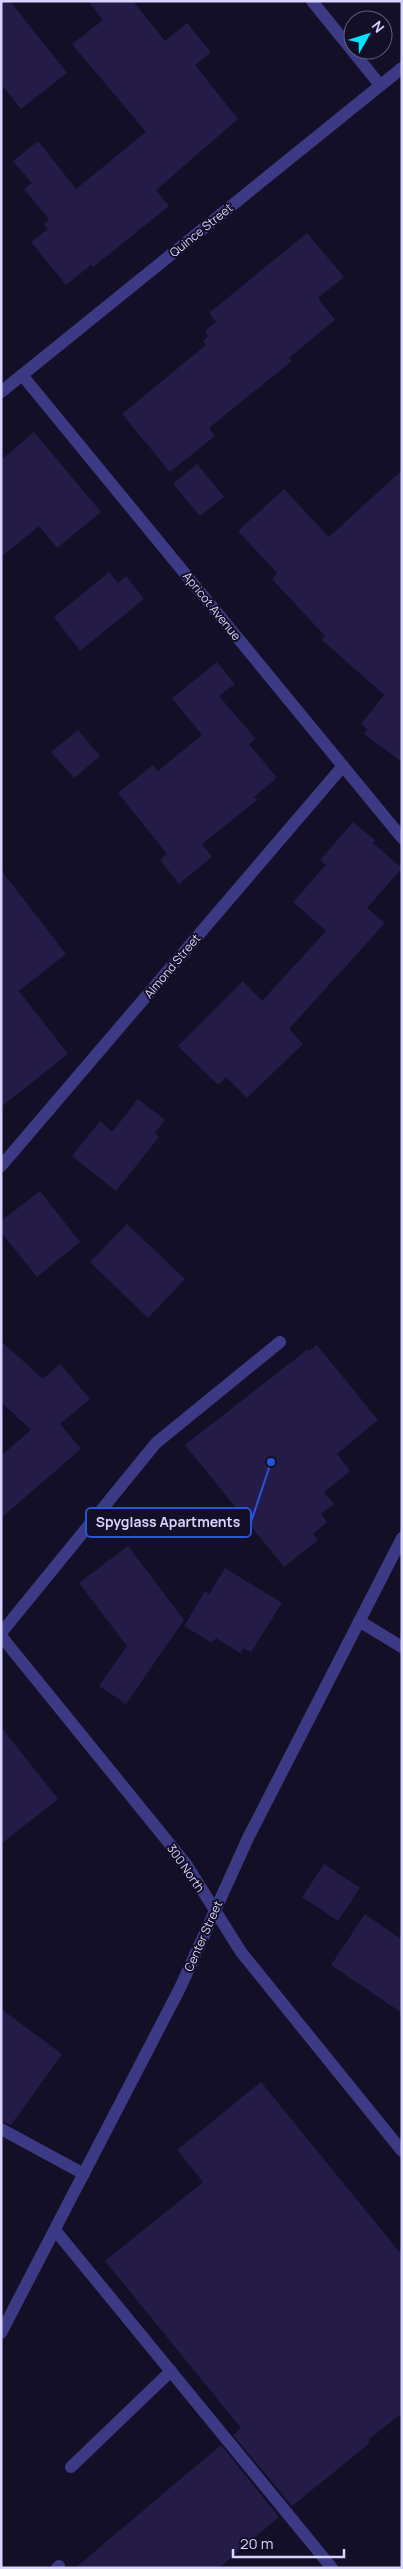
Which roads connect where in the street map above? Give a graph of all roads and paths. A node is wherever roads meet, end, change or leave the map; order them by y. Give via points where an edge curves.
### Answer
1 (312, 1) edge
2 (402, 68) edge
3 (380, 85) junction
4 (22, 375) junction
5 (1, 392) edge
6 (343, 766) junction
7 (402, 838) edge
8 (1, 1166) edge
9 (280, 1342) dead end
10 (402, 1538) edge
11 (359, 1621) junction
12 (1, 1635) edge
13 (402, 1647) edge
14 (215, 1911) junction
15 (1, 2129) edge
16 (402, 2151) edge
17 (84, 2174) junction
18 (55, 2230) junction
19 (3, 2326) edge
20 (171, 2371) junction
21 (71, 2467) dead end
22 (332, 2568) edge

1 - 3 street
2 - 3 street, Quince Street
3 - 4 street, Quince Street
4 - 5 street, Quince Street
4 - 6 street, Apricot Avenue
6 - 7 street, Apricot Avenue
6 - 8 street, Almond Street
9 - 12 street via 156,1443
10 - 11 street, Center Street
11 - 13 street
11 - 14 street, Center Street via 248,1838
12 - 14 street, 300 North via 186,1864
14 - 16 street, 300 North via 241,1952
14 - 17 street, Center Street via 180,1988
15 - 17 street
17 - 18 street, Center Street
18 - 19 street, Center Street
18 - 20 street
20 - 21 street
20 - 22 street

